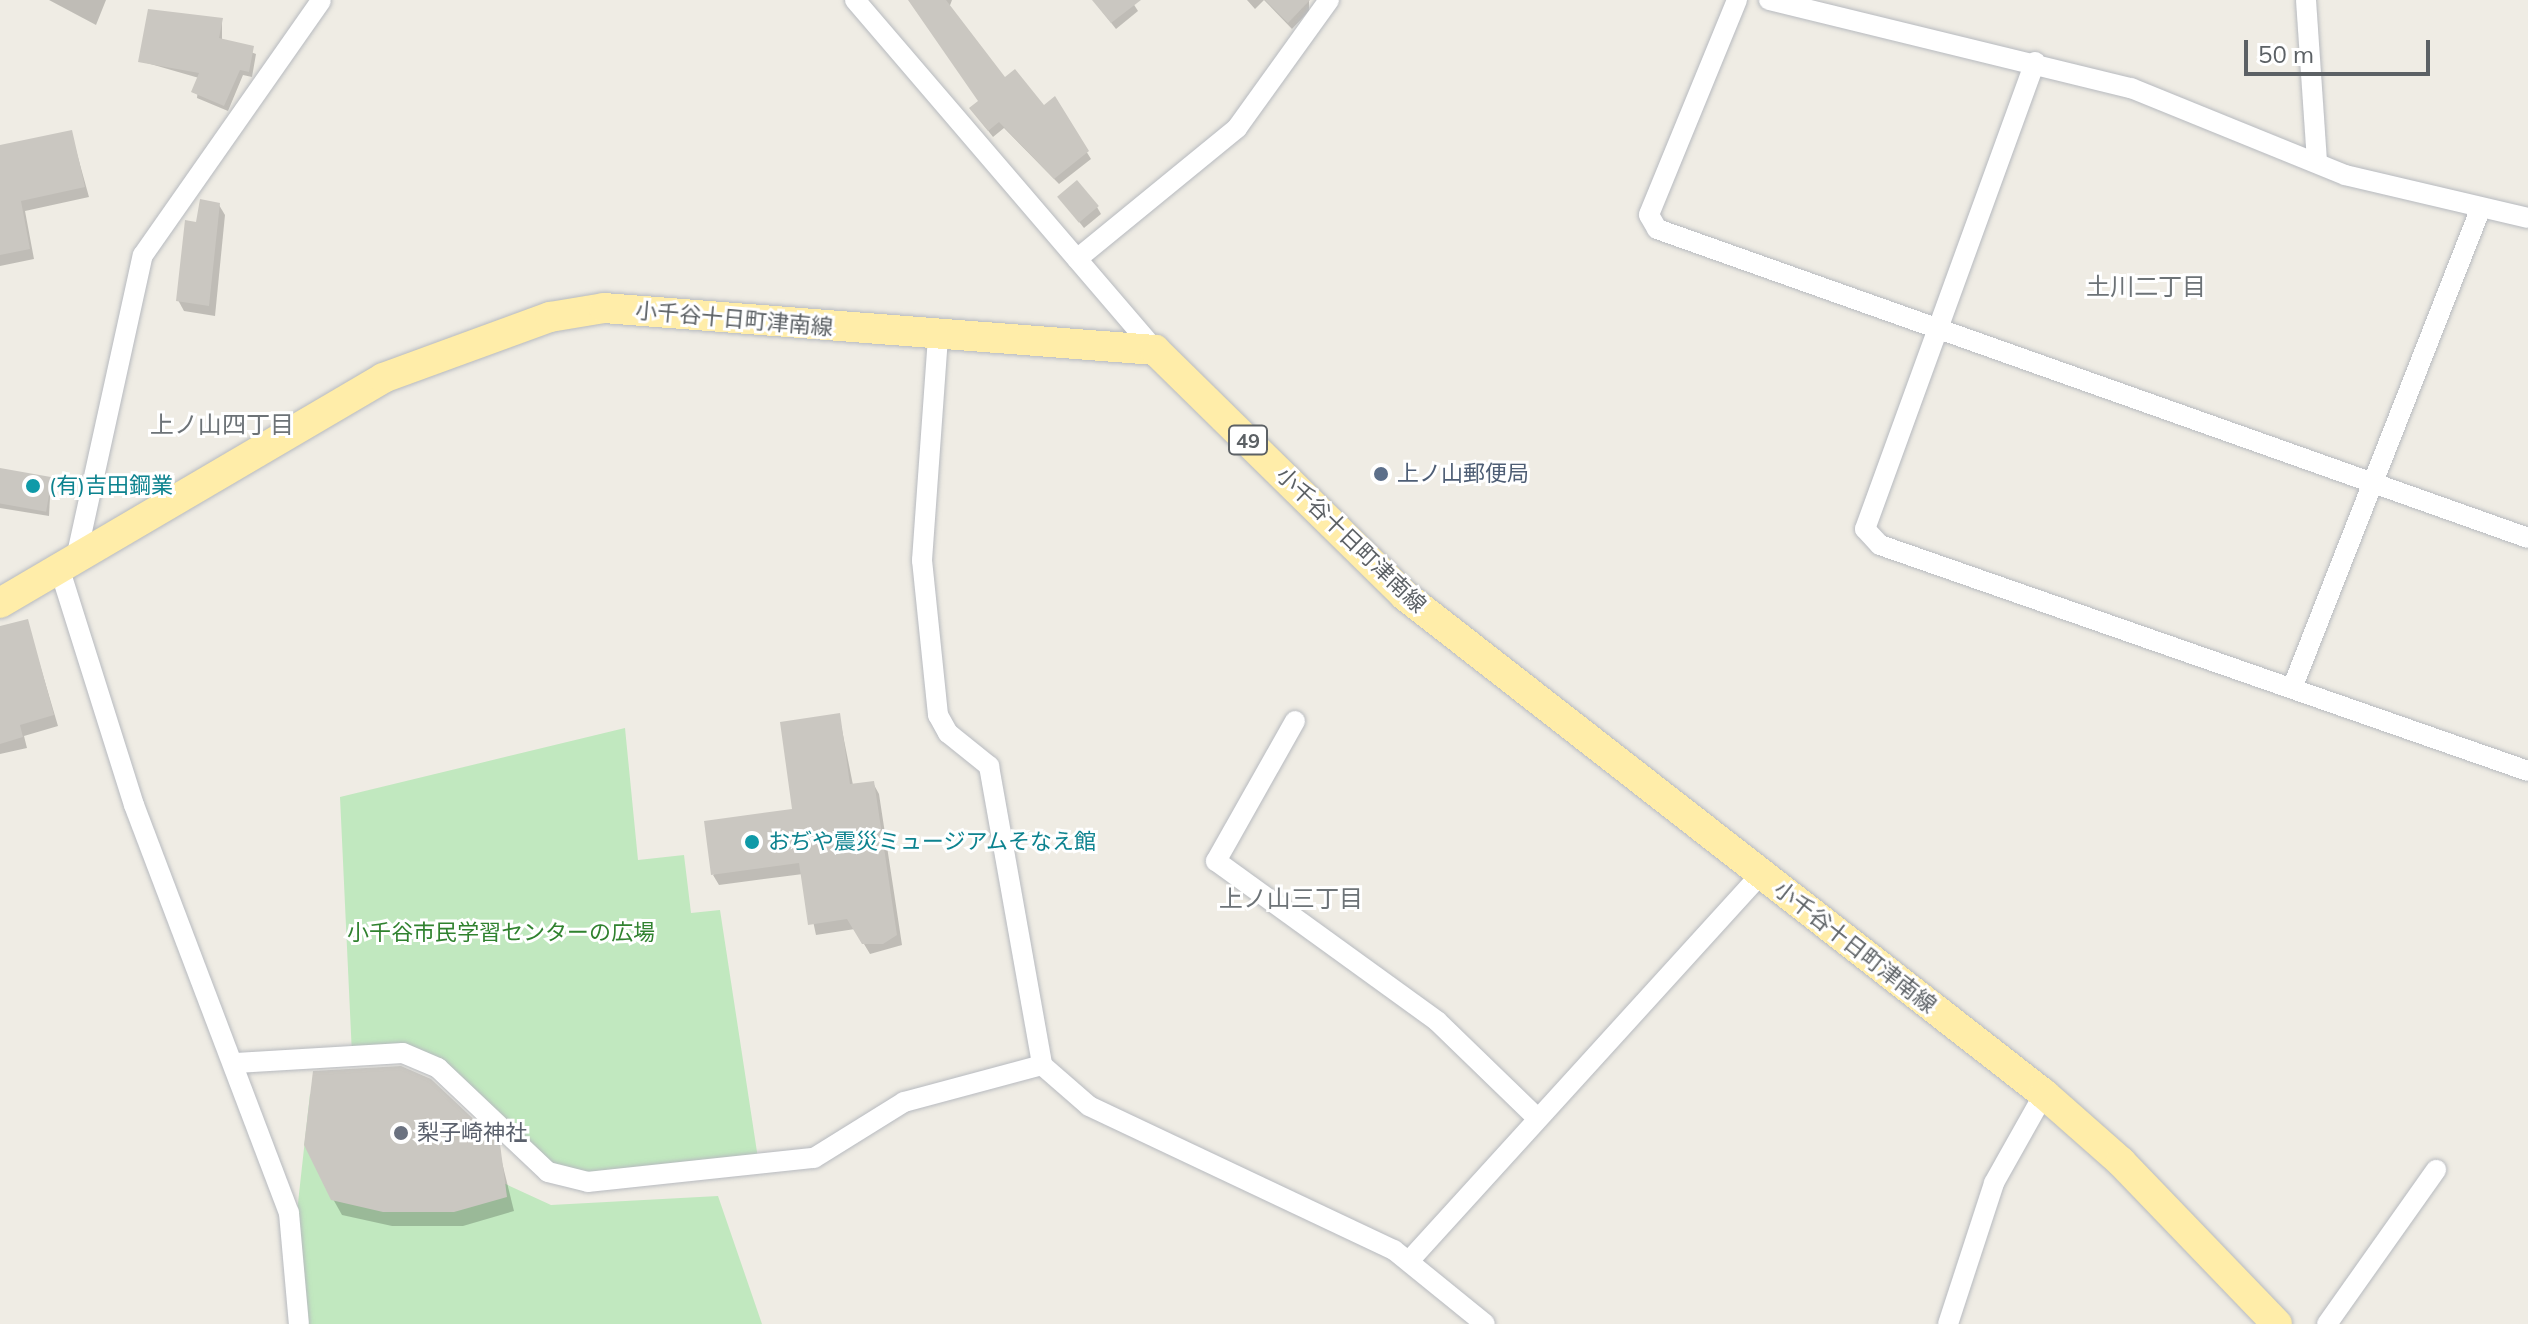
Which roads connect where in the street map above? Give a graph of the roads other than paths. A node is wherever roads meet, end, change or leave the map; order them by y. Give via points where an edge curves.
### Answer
1 (321, 0) edge
2 (855, 0) edge
3 (1329, 0) edge
4 (1737, 0) edge
5 (1769, 0) edge
6 (2306, 0) edge
7 (2035, 62) junction
8 (2317, 163) junction
9 (2480, 210) junction
10 (2528, 218) edge
11 (1077, 259) junction
12 (1942, 329) junction
13 (938, 337) junction
14 (1155, 350) junction
15 (2369, 480) junction
16 (2528, 538) edge
17 (68, 559) junction
18 (0, 603) edge
19 (2293, 686) junction
20 (1295, 721) dead end
21 (2528, 771) edge
22 (1761, 874) junction
23 (236, 1063) junction
24 (1042, 1065) junction
25 (2044, 1094) junction
26 (1536, 1117) junction
27 (2436, 1170) dead end
28 (1409, 1261) junction
29 (299, 1324) edge
30 (1485, 1324) edge
31 (1948, 1324) edge
32 (2277, 1324) edge
33 (2327, 1324) edge

1 - 17 street via 143,255
2 - 11 street
3 - 11 street via 1237,128
4 - 12 street via 1649,215 1657,229
5 - 7 street
6 - 8 street
7 - 8 street via 2131,88
7 - 12 street
8 - 9 street
9 - 10 street
9 - 15 street
11 - 14 street
12 - 15 street
12 - 19 street via 1865,529 1880,545
13 - 14 main road, 小千谷十日町津南線
13 - 17 main road, 小千谷十日町津南線 via 604,308 550,317 383,378
13 - 24 street via 922,560 938,715 948,733 989,766
14 - 22 main road, 小千谷十日町津南線 / 49 via 1404,595
15 - 16 street
15 - 19 street
17 - 18 main road, 小千谷十日町津南線
17 - 23 street via 134,805
19 - 21 street
20 - 26 street via 1216,861 1437,1021
22 - 25 main road, 小千谷十日町津南線 / 49
22 - 26 street
23 - 24 street via 403,1053 438,1068 548,1172 588,1182 814,1158 904,1102
23 - 29 street via 289,1213
24 - 28 street via 1089,1106
25 - 31 street via 1994,1183
25 - 32 main road, 小千谷十日町津南線 / 49 via 2121,1162
26 - 28 street
27 - 33 street
28 - 30 street

